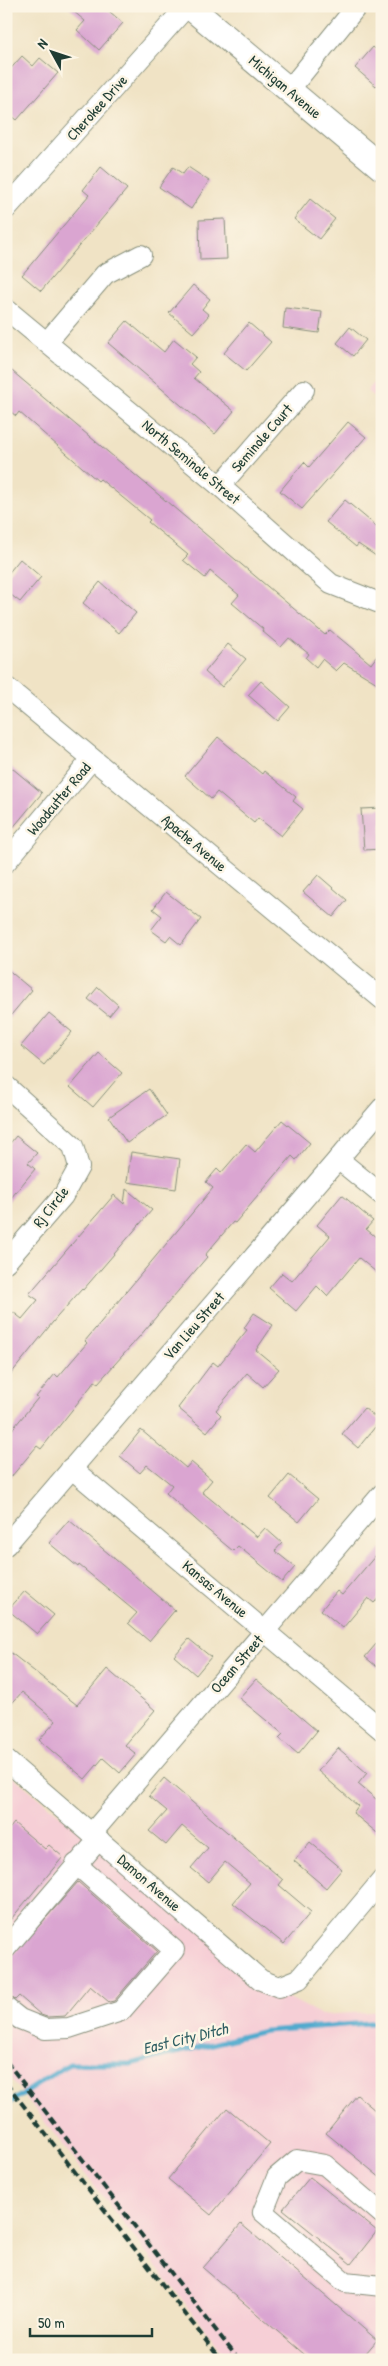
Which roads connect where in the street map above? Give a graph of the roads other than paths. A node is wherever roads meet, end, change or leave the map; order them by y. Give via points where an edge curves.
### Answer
1 (188, 6) edge
2 (358, 6) edge
3 (289, 90) junction
4 (382, 168) edge
5 (6, 209) edge
6 (141, 255) dead end
7 (6, 309) edge
8 (47, 342) junction
9 (304, 390) dead end
10 (220, 486) junction
11 (382, 604) edge
12 (6, 687) edge
13 (92, 759) junction
14 (6, 862) edge
15 (382, 999) edge
16 (6, 1086) edge
17 (382, 1108) edge
18 (338, 1159) junction
19 (382, 1195) edge
20 (6, 1262) edge
21 (71, 1468) junction
22 (382, 1494) edge
23 (6, 1545) edge
24 (266, 1632) junction
25 (382, 1730) edge
26 (6, 1760) edge
27 (95, 1836) junction
28 (76, 1864) junction
29 (382, 1880) edge
30 (6, 1948) edge
31 (6, 2008) edge
32 (382, 2214) edge
33 (382, 2286) edge

1 - 3 main road, Michigan Avenue
1 - 5 street, Cherokee Drive
2 - 3 street
3 - 4 main road, Michigan Avenue
6 - 8 street via 105,274
7 - 8 street, North Seminole Street
8 - 10 street, North Seminole Street
9 - 10 street, Seminole Court
10 - 11 street, North Seminole Street via 332,584
12 - 13 street, Apache Avenue
13 - 14 street, Woodcutter Road
13 - 15 street, Apache Avenue
16 - 20 street, Rj Circle via 73,1146 79,1167 63,1196
17 - 18 street, Van Lieu Street
18 - 19 street
18 - 21 street, Van Lieu Street
21 - 23 street, Van Lieu Street
21 - 24 street, Kansas Avenue
22 - 24 street, Ocean Street
24 - 25 street, Kansas Avenue
24 - 27 street, Ocean Street
26 - 27 street, Damon Avenue
27 - 28 street, Ocean Street
27 - 29 street, Damon Avenue via 261,1980 279,1987 299,1979
28 - 30 street, Ocean Street
28 - 31 street via 174,1950 121,2011 69,2028 45,2029 20,2019
32 - 33 street via 325,2164 297,2160 277,2177 263,2212 345,2282

